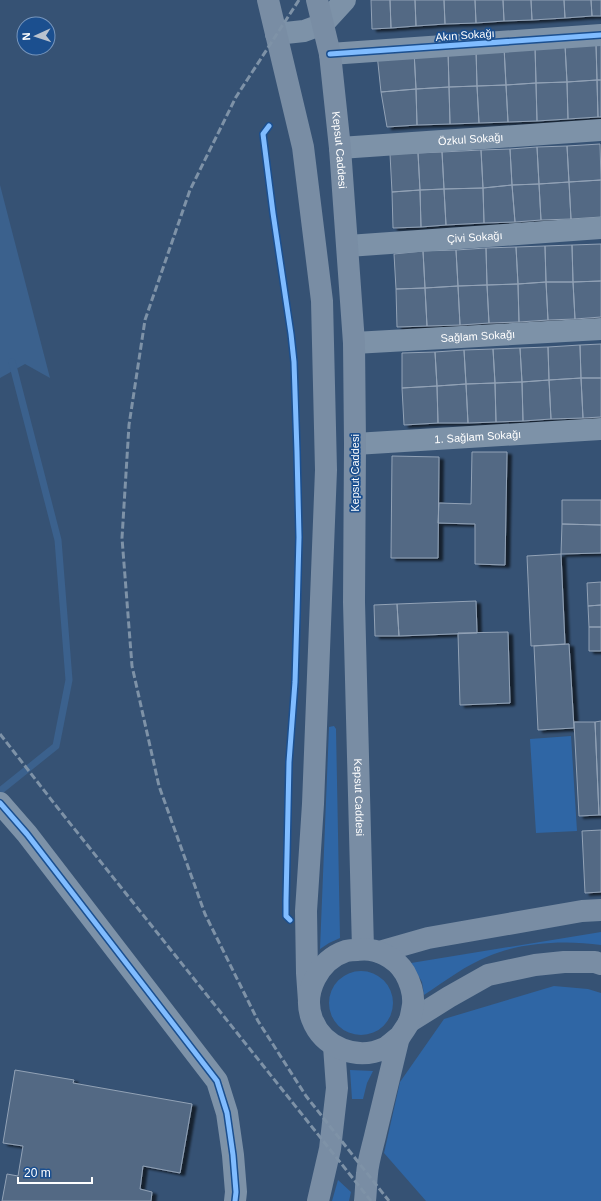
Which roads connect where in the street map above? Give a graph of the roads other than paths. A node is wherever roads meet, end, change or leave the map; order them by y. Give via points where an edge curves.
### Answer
1 (268, 0) edge
2 (317, 0) edge
3 (345, 0) edge
4 (323, 24) junction
5 (276, 34) junction
6 (601, 35) edge
7 (330, 54) junction
8 (601, 130) edge
9 (340, 148) junction
10 (601, 228) edge
11 (348, 246) junction
12 (601, 329) edge
13 (354, 343) junction
14 (601, 428) edge
15 (355, 444) junction
16 (6, 810) edge
17 (601, 910) edge
18 (371, 951) junction
19 (601, 964) edge
20 (309, 1001) junction
21 (404, 1030) junction
22 (334, 1046) junction
23 (235, 1201) edge
24 (318, 1201) edge
25 (365, 1201) edge

1 - 5 main road
2 - 4 main road, Kepsut Caddesi
3 - 4 street
4 - 5 street via 304,31
4 - 7 main road, Kepsut Caddesi
5 - 20 main road via 303,147 322,300 326,470 313,804 306,911
6 - 7 street, Akın Sokağı
7 - 9 main road, Kepsut Caddesi
8 - 9 street, Özkul Sokağı
9 - 11 main road, Kepsut Caddesi
10 - 11 street, Çivi Sokağı
11 - 13 main road, Kepsut Caddesi
12 - 13 street, Sağlam Sokağı
13 - 15 main road, Kepsut Caddesi
14 - 15 street, 1. Sağlam Sokağı
15 - 18 main road, Kepsut Caddesi via 354,602
16 - 23 street via 218,1081 227,1113 233,1155
17 - 18 main road via 582,911 428,938
18 - 20 main road via 346,951 332,958 319,970 312,985
18 - 21 main road via 394,960 405,973 412,988 413,1005
19 - 21 main road via 564,962 488,975 448,997
20 - 22 main road via 312,1019 321,1034
21 - 22 main road via 385,1048 368,1053 350,1053
21 - 25 main road via 367,1173
22 - 24 main road via 337,1088 330,1149

